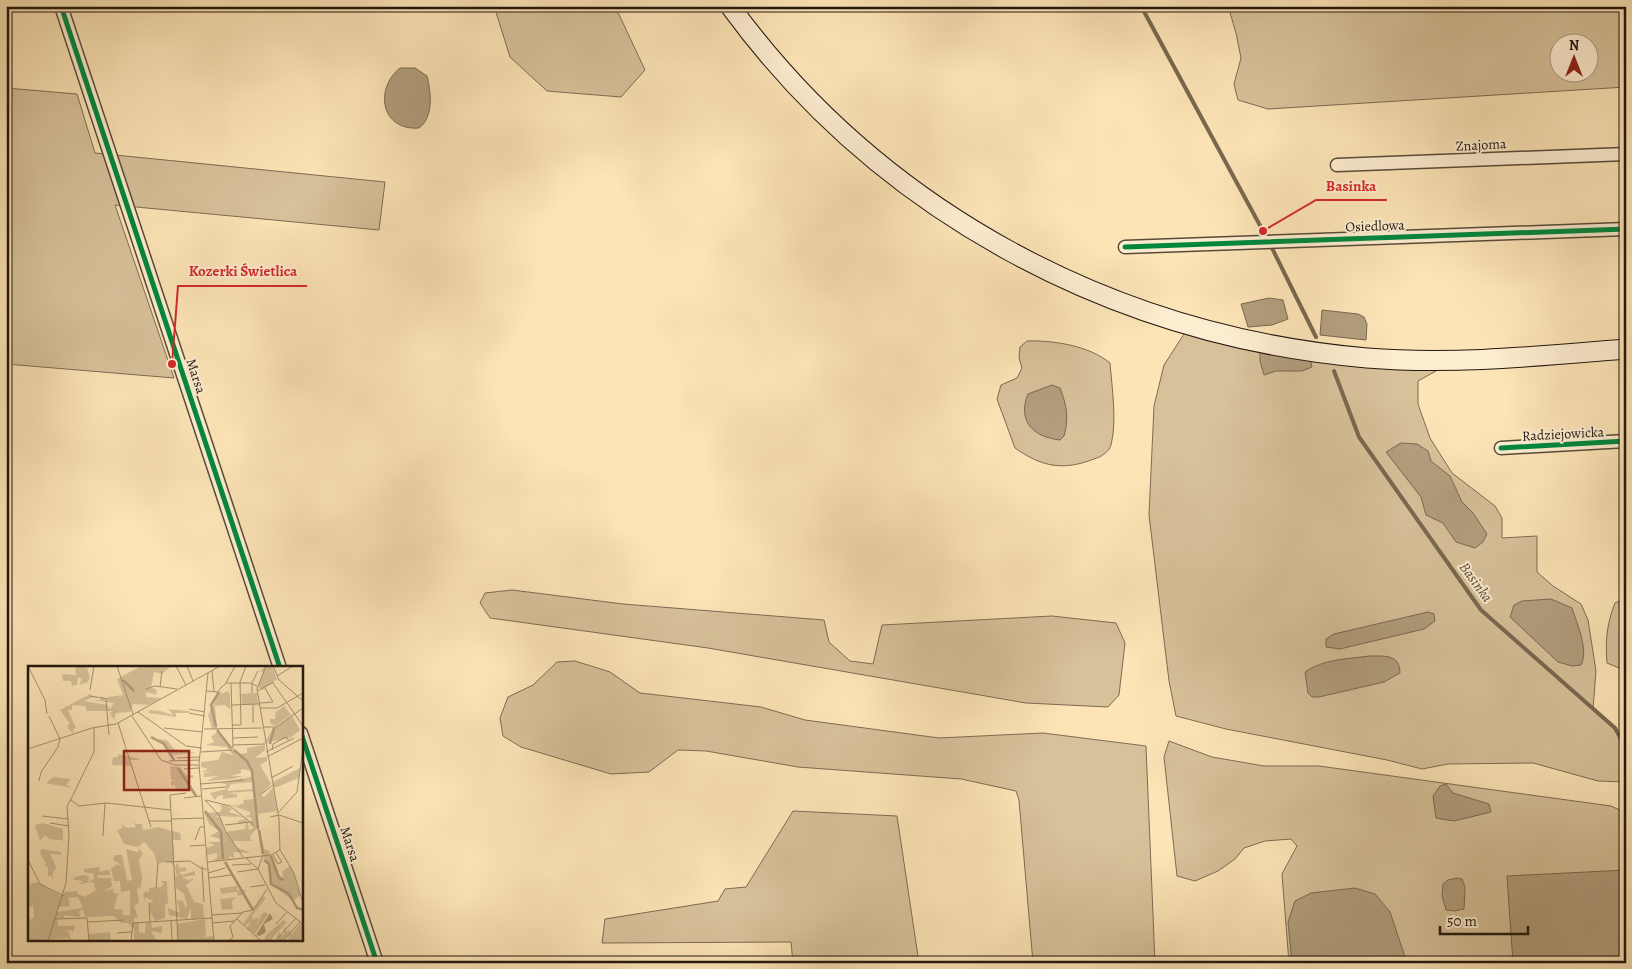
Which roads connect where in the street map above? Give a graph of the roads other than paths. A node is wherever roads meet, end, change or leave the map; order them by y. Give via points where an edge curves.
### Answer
1 (61, 6) edge
2 (730, 6) edge
3 (1626, 154) edge
4 (1337, 165) dead end
5 (1626, 230) edge
6 (1125, 247) dead end
7 (1626, 349) edge
8 (1626, 441) edge
9 (1500, 448) dead end
10 (279, 666) edge
11 (302, 736) edge
12 (377, 963) edge

1 - 10 street, Marsa
2 - 7 main road via 759,45 808,98 896,177 979,236 1061,279 1107,297 1162,318 1238,339 1369,358 1471,360
3 - 4 street, Znajoma
5 - 6 street, Osiedlowa
8 - 9 street, Radziejowicka
11 - 12 street, Marsa

